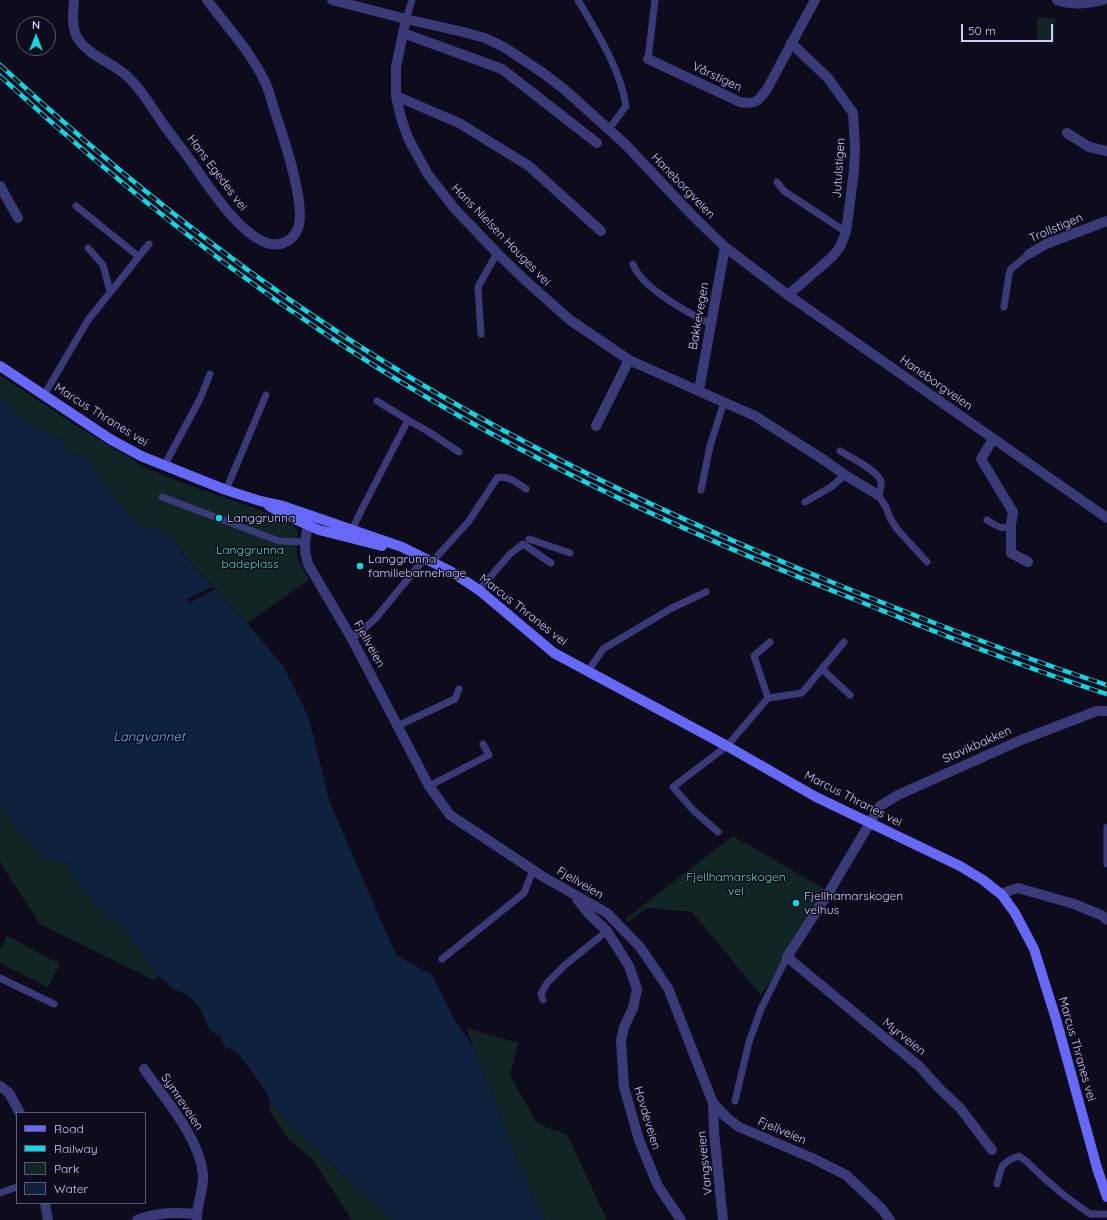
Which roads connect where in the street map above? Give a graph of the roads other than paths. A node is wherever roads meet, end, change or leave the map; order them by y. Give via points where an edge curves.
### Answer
1 (74, 0) edge
2 (207, 0) edge
3 (332, 0) edge
4 (412, 0) edge
5 (578, 0) edge
6 (655, 0) edge
7 (815, 0) edge
8 (1057, 0) edge
9 (1103, 0) edge
10 (406, 19) junction
11 (403, 34) junction
12 (791, 44) junction
13 (648, 59) joint
14 (396, 96) junction
15 (609, 129) junction
16 (1067, 133) dead end
17 (597, 143) dead end
18 (1107, 151) edge
19 (777, 182) dead end
20 (0, 186) edge
21 (76, 206) dead end
22 (18, 218) dead end
23 (1107, 221) edge
24 (601, 231) dead end
25 (846, 232) junction
26 (149, 244) dead end
27 (725, 247) junction
28 (88, 248) dead end
29 (498, 253) junction
30 (1030, 254) joint
31 (138, 256) junction
32 (633, 264) dead end
33 (110, 291) junction
34 (788, 295) junction
35 (1004, 307) dead end
36 (711, 324) junction
37 (481, 334) dead end
38 (629, 360) junction
39 (0, 366) edge
40 (210, 374) dead end
41 (699, 390) junction
42 (44, 395) junction
43 (266, 395) dead end
44 (377, 401) dead end
45 (724, 402) junction
46 (408, 420) junction
47 (596, 426) dead end
48 (993, 439) junction
49 (840, 451) dead end
50 (459, 452) dead end
51 (164, 466) junction
52 (844, 475) junction
53 (526, 489) dead end
54 (226, 490) junction
55 (701, 490) dead end
56 (878, 495) junction
57 (162, 497) dead end
58 (260, 501) junction
59 (805, 502) dead end
60 (298, 512) junction
61 (315, 517) junction
62 (1107, 518) edge
63 (987, 520) dead end
64 (308, 525) junction
65 (1010, 525) junction
66 (351, 534) junction
67 (529, 539) junction
68 (305, 542) junction
69 (570, 553) dead end
70 (426, 559) junction
71 (927, 562) dead end
72 (1028, 562) dead end
73 (551, 563) dead end
74 (479, 590) junction
75 (706, 592) dead end
76 (352, 639) junction
77 (770, 642) dead end
78 (844, 642) dead end
79 (822, 669) junction
80 (588, 671) junction
81 (459, 689) dead end
82 (850, 696) dead end
83 (768, 698) junction
84 (1107, 711) edge
85 (397, 726) junction
86 (483, 744) dead end
87 (727, 746) junction
88 (429, 786) junction
89 (870, 824) junction
90 (1107, 827) edge
91 (718, 832) dead end
92 (1107, 864) edge
93 (533, 870) junction
94 (572, 894) junction
95 (1002, 895) junction
96 (1107, 920) edge
97 (607, 931) junction
98 (787, 957) junction
99 (442, 959) dead end
100 (0, 978) edge
101 (543, 1000) dead end
102 (54, 1004) dead end
103 (144, 1069) dead end
104 (0, 1086) edge
105 (735, 1102) dead end
106 (713, 1103) junction
107 (19, 1112) edge
108 (992, 1150) dead end
109 (997, 1184) dead end
110 (16, 1187) edge
111 (0, 1193) edge
112 (1107, 1197) edge
113 (45, 1204) edge
114 (1107, 1214) edge
115 (197, 1217) edge
116 (48, 1220) edge
117 (138, 1220) edge
118 (681, 1220) edge
119 (723, 1220) edge
120 (890, 1220) edge

1 - 2 street, Hans Egedes vei via 75,32 88,51 131,79 207,186 238,223 262,241 282,243 290,240 298,228 300,218 287,146 265,82 252,57
3 - 10 street, Haneborgveien
4 - 10 lane
5 - 15 lane via 606,49 624,96 626,106
6 - 13 lane
7 - 12 street, Vårstigen
8 - 9 street via 1078,4
10 - 11 street, Hans Nielsen Hauges vei
10 - 15 street, Haneborgveien via 485,38 504,47 564,89
11 - 14 street, Hans Nielsen Hauges vei via 396,67
11 - 17 street via 502,69
12 - 13 street, Vårstigen via 767,89 759,100 749,104
12 - 25 street, Jutulstigen via 828,78 853,113 854,171
14 - 24 street via 459,123 528,166
14 - 29 street, Hans Nielsen Hauges vei via 408,138 426,173 454,208
15 - 27 street, Haneborgveien
16 - 18 street via 1089,147
19 - 25 lane via 784,191
20 - 22 street
21 - 31 lane
23 - 30 street, Trollstigen via 1046,244
25 - 34 street, Jutulstigen via 840,248 832,257
26 - 31 lane
27 - 34 street, Haneborgveien
27 - 36 street, Bakkevegen
28 - 33 lane via 103,265
29 - 37 lane via 478,287
29 - 38 street, Hans Nielsen Hauges vei via 570,320
30 - 35 lane, Trollstigen via 1011,269
31 - 33 lane
32 - 36 lane via 635,270 653,290 683,310
33 - 42 lane via 88,320
34 - 48 street, Haneborgveien
36 - 41 street, Bakkevegen
38 - 41 street, Hans Nielsen Hauges vei
38 - 47 street
39 - 42 main road, Marcus Thranes vei
40 - 51 lane via 200,399
41 - 45 street, Hans Nielsen Hauges vei
42 - 51 main road, Marcus Thranes vei via 110,439
43 - 54 lane
44 - 46 lane
45 - 52 street, Hans Nielsen Hauges vei via 754,416
45 - 55 lane via 710,446
46 - 50 lane
46 - 66 lane
48 - 62 street, Haneborgveien
48 - 65 street via 981,460 1013,512
49 - 56 lane via 879,478 881,488
51 - 54 main road, Marcus Thranes vei
52 - 56 street, Hans Nielsen Hauges vei
52 - 59 lane via 831,487
53 - 70 lane via 503,476 497,478 469,521
54 - 58 main road, Marcus Thranes vei
56 - 71 lane via 897,529
57 - 68 lane via 279,541
58 - 60 main road, Marcus Thranes vei
58 - 64 main road, Marcus Thranes vei
60 - 61 main road, Marcus Thranes vei
60 - 64 street
61 - 64 street
61 - 66 main road, Marcus Thranes vei
63 - 65 lane via 998,527 1007,528
64 - 66 main road, Marcus Thranes vei via 327,533
64 - 68 street, Fjellveien
65 - 72 street via 1011,553
66 - 70 main road, Marcus Thranes vei via 402,547
67 - 69 lane
67 - 73 lane
67 - 74 lane via 510,554
68 - 76 street, Fjellveien via 304,554 308,564
70 - 74 main road, Marcus Thranes vei
70 - 76 lane via 375,619
74 - 80 main road, Marcus Thranes vei via 554,653
75 - 80 lane via 672,608 603,649
76 - 85 street, Fjellveien
77 - 83 lane via 754,656
78 - 79 lane
79 - 82 lane
79 - 83 lane via 802,693
80 - 87 main road, Marcus Thranes vei
81 - 85 lane via 455,699
83 - 87 lane
84 - 89 street, Stavikbakken via 1097,711 1021,740 898,795 880,806
85 - 88 street, Fjellveien
86 - 88 lane via 489,755
87 - 89 main road, Marcus Thranes vei via 816,797
87 - 91 lane via 673,787 693,810
88 - 93 street, Fjellveien via 450,815
89 - 95 main road, Marcus Thranes vei via 960,866
89 - 98 street
90 - 92 lane
93 - 94 street, Fjellveien
93 - 99 lane via 524,893
94 - 97 street, Hovdeveien
94 - 106 street, Fjellveien via 607,913 640,947 668,988
95 - 96 street via 1018,888 1074,904
95 - 112 main road, Marcus Thranes vei via 1015,913 1034,949
97 - 101 lane via 547,983 541,994
97 - 118 street, Hovdeveien via 629,966 637,989 621,1041 624,1087 639,1140 658,1186
98 - 105 lane via 761,1009 749,1042
98 - 108 street, Myrveien via 919,1066 960,1108
100 - 102 lane
103 - 115 street, Symreveien via 183,1124 198,1154 203,1187
104 - 107 street via 9,1093
106 - 119 street, Vangsveien
106 - 120 street, Fjellveien via 740,1127 846,1175
109 - 114 lane via 1004,1165 1008,1160 1018,1156 1090,1214
110 - 111 lane
113 - 116 street
115 - 117 street via 162,1213

